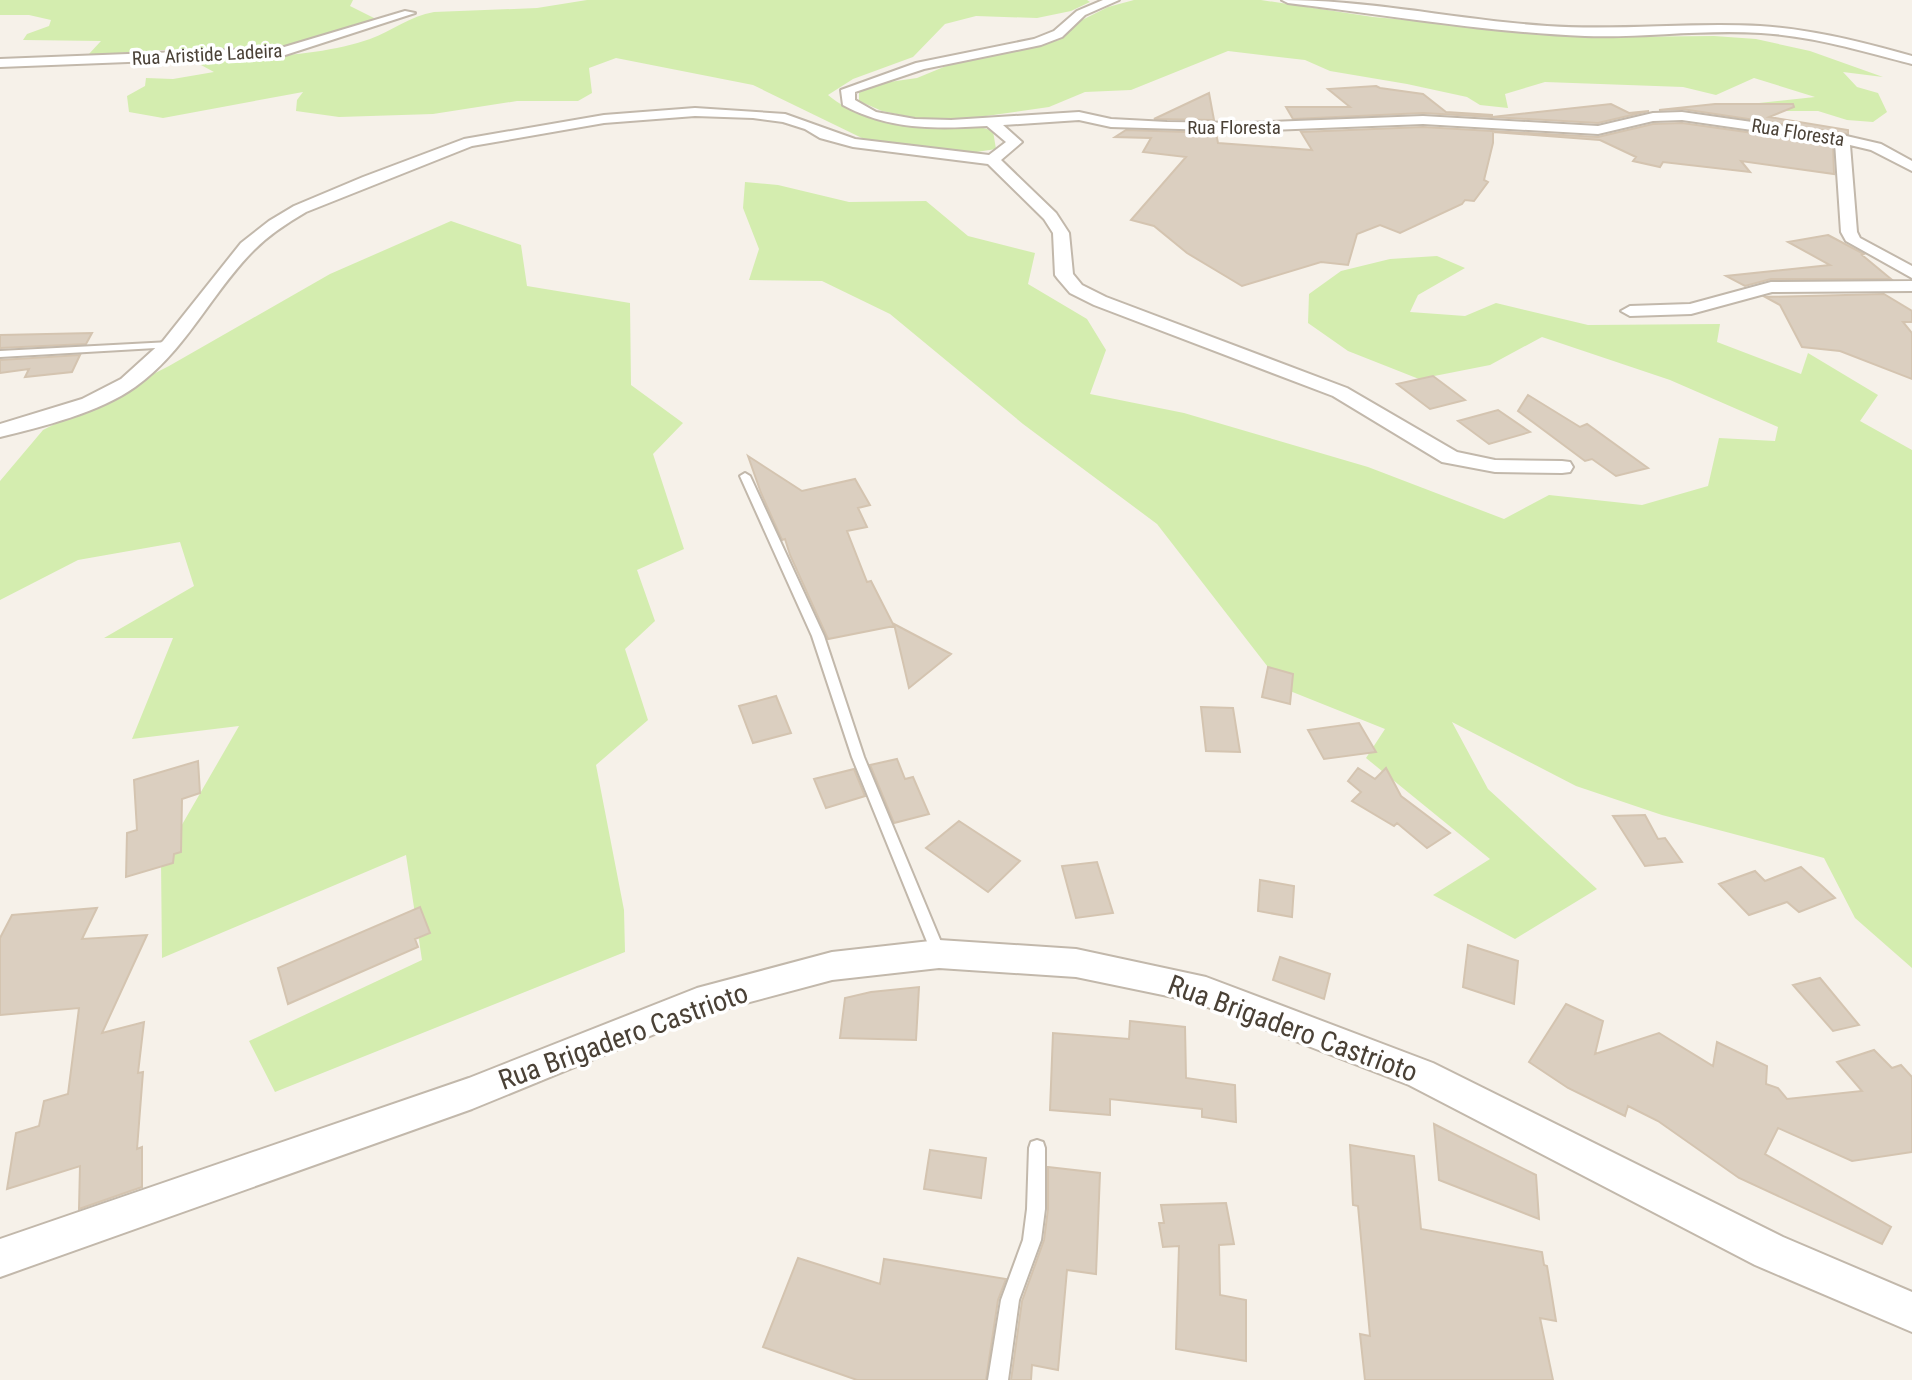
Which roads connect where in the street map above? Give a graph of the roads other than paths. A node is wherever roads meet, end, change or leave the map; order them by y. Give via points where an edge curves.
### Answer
1 (1113, 0) edge
2 (1288, 0) edge
3 (409, 13) dead end
4 (1912, 61) edge
5 (0, 63) edge
6 (988, 120) junction
7 (1842, 139) junction
8 (992, 160) junction
9 (1912, 167) edge
10 (1912, 273) edge
11 (1912, 286) edge
12 (1630, 311) dead end
13 (170, 345) junction
14 (0, 354) edge
15 (0, 431) edge
16 (1562, 467) dead end
17 (745, 476) dead end
18 (940, 954) junction
19 (1037, 1148) dead end
20 (0, 1258) edge
21 (1912, 1312) edge
22 (998, 1380) edge

1 - 6 street, Rua Floresta via 1081,13 1058,34 1037,42 921,66 848,90 848,102 872,115 915,123
2 - 4 street via 1464,23 1582,32 1782,31
3 - 5 street, Rua Aristide Ladeira via 282,52
6 - 7 street, Rua Floresta via 1079,116 1111,123 1248,128 1423,120 1598,130 1653,117 1682,116
6 - 8 street via 1015,142
7 - 9 street, Rua Floresta via 1877,147
7 - 10 street via 1849,232 1864,249
8 - 13 street via 853,143 785,118 695,112 604,119 469,142 368,180 275,224 247,247
8 - 16 street via 1061,233 1064,275 1076,289 1339,392 1450,457 1495,467
11 - 12 street via 1771,287 1690,309
13 - 14 lane
13 - 15 street via 128,383 89,403
17 - 18 lane via 818,636 858,757
18 - 20 street, Rua Brigadero Castrioto via 832,966 697,1002 472,1093
18 - 21 street, Rua Brigadero Castrioto via 1076,962 1194,987 1421,1074 1769,1251
19 - 22 lane via 1032,1240 1010,1300

